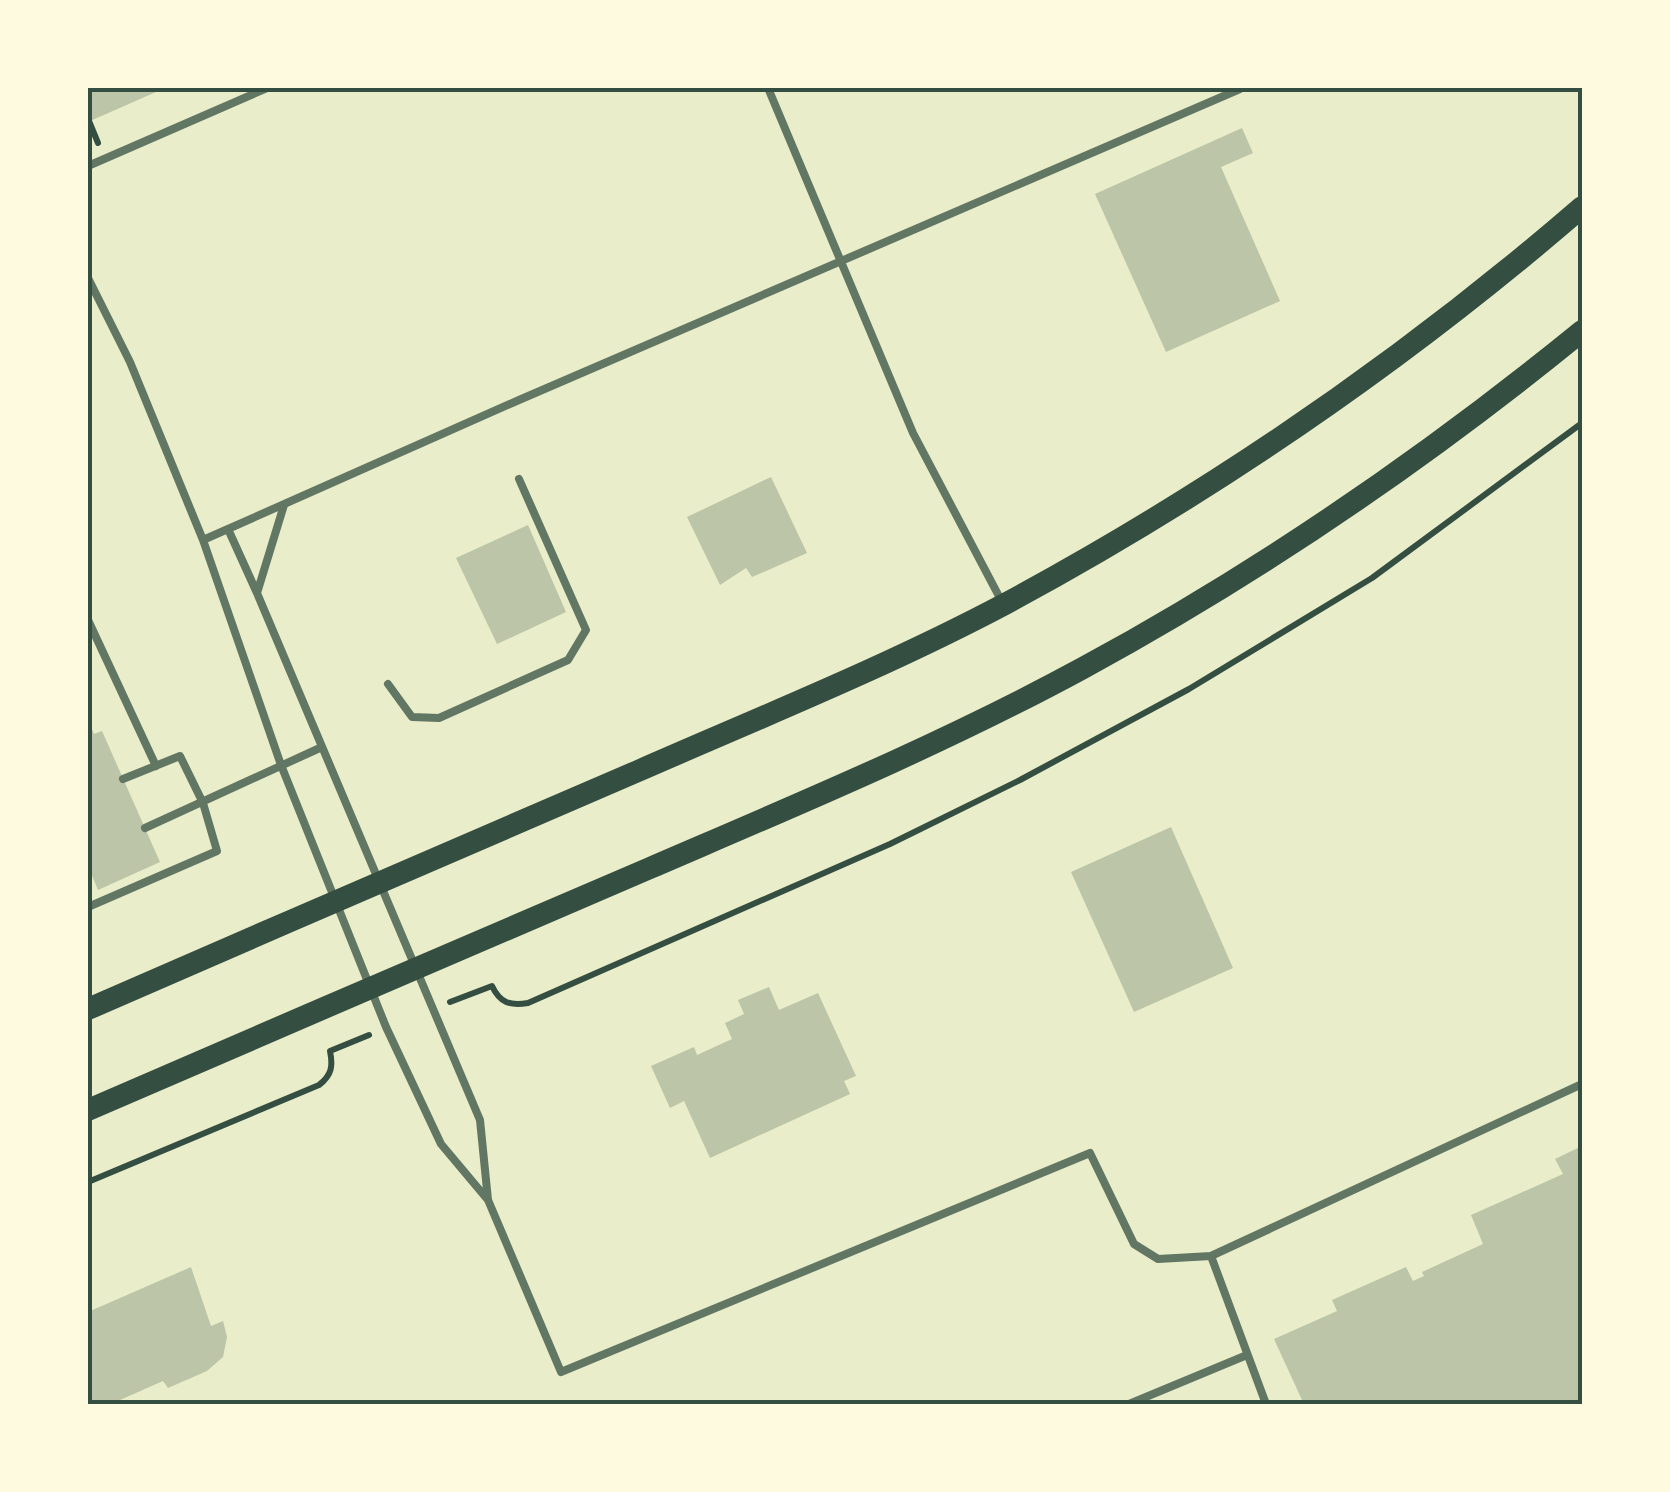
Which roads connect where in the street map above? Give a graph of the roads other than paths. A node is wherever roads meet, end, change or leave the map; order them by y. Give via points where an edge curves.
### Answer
1 (268, 88) edge
2 (768, 88) edge
3 (1240, 89) edge
4 (88, 166) edge
5 (1582, 207) edge
6 (840, 260) junction
7 (88, 278) edge
8 (1582, 331) edge
9 (519, 479) dead end
10 (284, 505) junction
11 (228, 529) junction
12 (203, 540) junction
13 (257, 593) junction
14 (1003, 604) junction
15 (88, 620) edge
16 (388, 684) dead end
17 (322, 747) junction
18 (282, 765) junction
19 (156, 766) junction
20 (123, 780) dead end
21 (203, 803) junction
22 (146, 828) dead end
23 (379, 882) junction
24 (335, 902) junction
25 (88, 908) edge
26 (416, 968) junction
27 (370, 988) junction
28 (88, 1008) edge
29 (1582, 1084) edge
30 (88, 1110) edge
31 (488, 1200) junction
32 (1211, 1256) junction
33 (1247, 1355) junction
34 (1130, 1404) edge
35 (1266, 1404) edge

1 - 4 lane
2 - 6 lane
3 - 6 lane
5 - 14 highway via 1296,427
6 - 10 lane
6 - 14 lane via 913,434
7 - 12 lane
8 - 26 highway via 1328,520 1084,668 839,786
9 - 16 lane via 586,630 568,660 439,718 412,717
10 - 11 lane
10 - 13 lane
11 - 12 lane
11 - 13 lane
12 - 18 lane
13 - 17 lane
14 - 23 highway via 833,686
15 - 19 lane
17 - 18 lane
17 - 23 lane
18 - 21 lane
18 - 24 lane
19 - 20 lane
19 - 21 lane via 180,756
21 - 22 lane
21 - 25 lane via 217,850
23 - 24 highway
23 - 26 lane
24 - 27 lane
24 - 28 highway
26 - 27 highway
26 - 31 lane via 480,1120
27 - 30 highway
27 - 31 lane via 442,1144
29 - 32 lane
31 - 32 lane via 560,1372 1090,1153 1134,1244 1158,1259
32 - 33 lane
33 - 34 lane
33 - 35 lane

